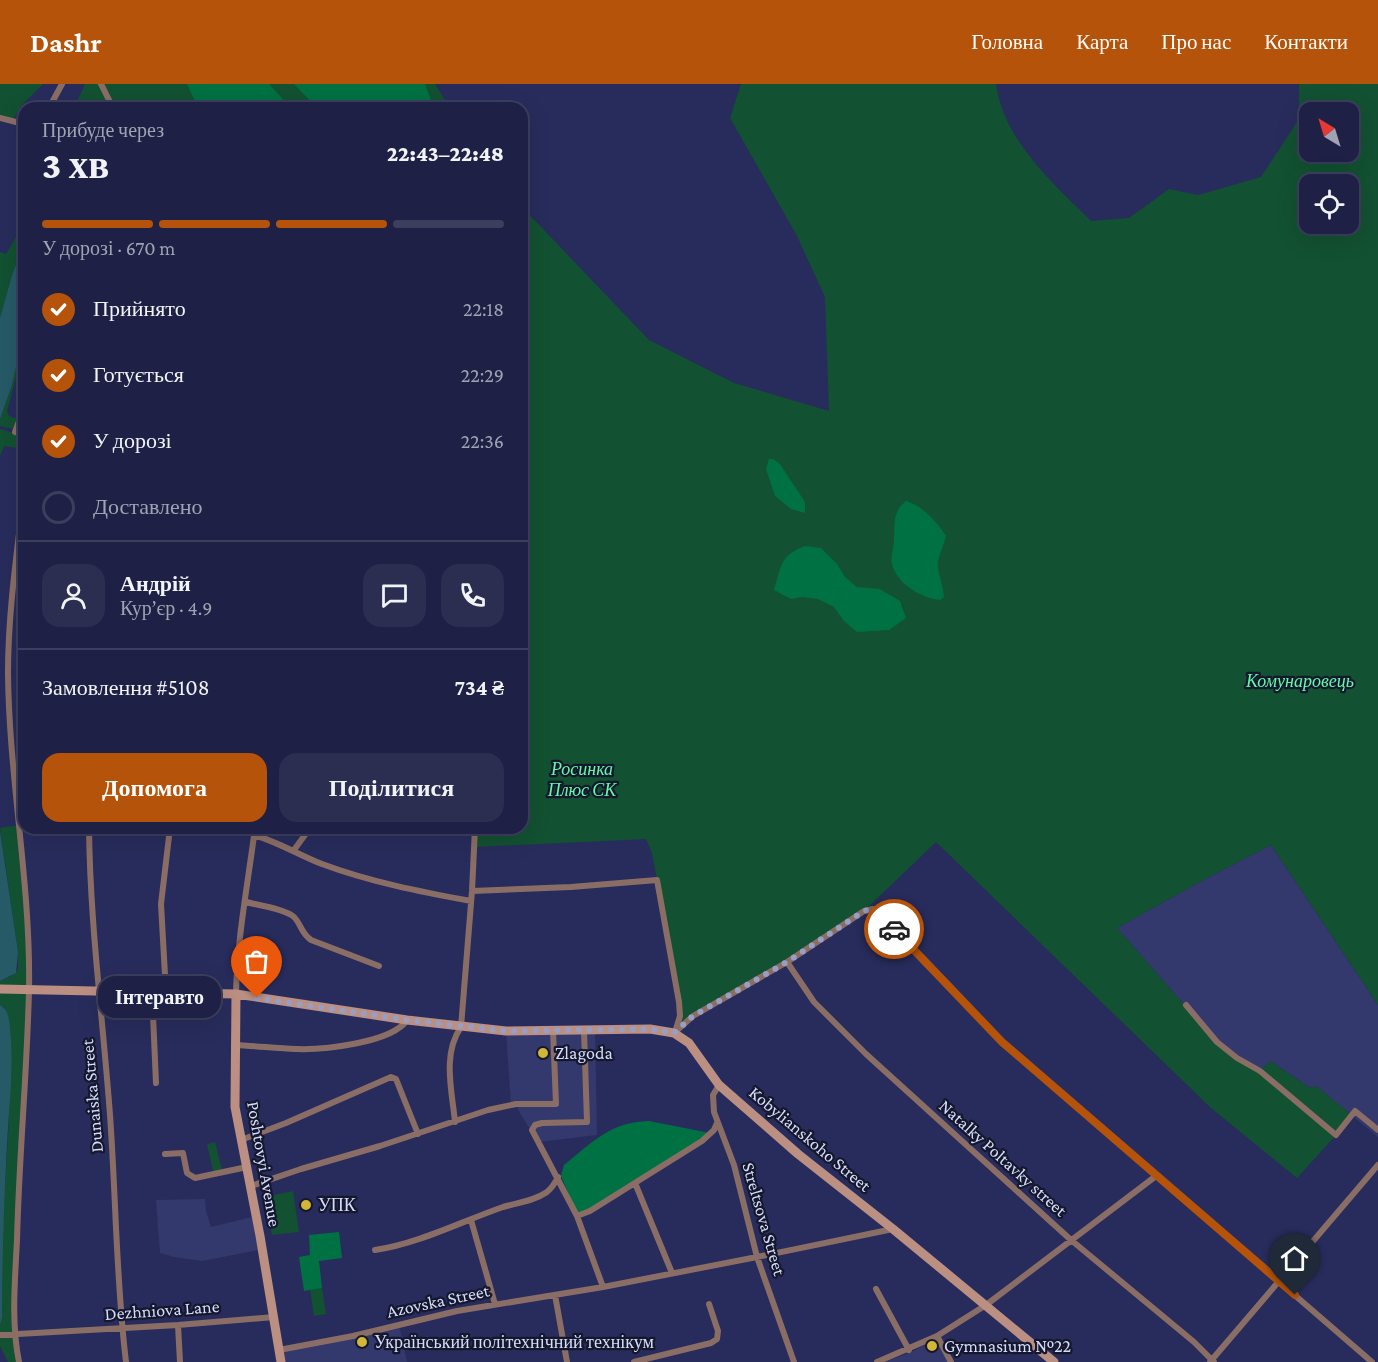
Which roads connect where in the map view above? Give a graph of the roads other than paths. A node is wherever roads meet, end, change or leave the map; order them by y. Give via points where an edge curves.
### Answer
1 (62, 84) edge
2 (101, 84) edge
3 (52, 102) edge
4 (110, 102) edge
5 (0, 118) edge
6 (18, 122) edge
7 (18, 547) edge
8 (18, 808) edge
9 (21, 834) edge
10 (89, 834) edge
11 (169, 834) edge
12 (255, 834) edge
13 (261, 834) edge
14 (306, 834) edge
15 (475, 834) edge
16 (294, 850) junction
17 (472, 891) junction
18 (471, 901) junction
19 (246, 902) junction
20 (787, 962) junction
21 (379, 966) dead end
22 (0, 989) edge
23 (24, 989) junction
24 (98, 991) junction
25 (152, 992) junction
26 (166, 993) junction
27 (236, 994) junction
28 (1186, 1005) dead end
29 (407, 1020) junction
30 (461, 1027) junction
31 (553, 1030) junction
32 (584, 1030) junction
33 (674, 1033) junction
34 (235, 1045) junction
35 (156, 1083) dead end
36 (720, 1085) junction
37 (455, 1122) junction
38 (717, 1123) junction
39 (1378, 1130) edge
40 (417, 1134) junction
41 (241, 1140) junction
42 (165, 1154) dead end
43 (1378, 1165) edge
44 (247, 1167) junction
45 (1156, 1176) junction
46 (558, 1177) junction
47 (635, 1183) junction
48 (251, 1186) junction
49 (577, 1216) junction
50 (471, 1220) junction
51 (893, 1229) junction
52 (1071, 1240) junction
53 (375, 1250) dead end
54 (757, 1257) junction
55 (672, 1273) junction
56 (1278, 1280) junction
57 (603, 1287) junction
58 (876, 1289) dead end
59 (555, 1296) junction
60 (495, 1304) junction
61 (709, 1304) dead end
62 (986, 1305) junction
63 (274, 1317) junction
64 (178, 1325) junction
65 (122, 1327) junction
66 (14, 1334) junction
67 (0, 1335) edge
68 (937, 1336) junction
69 (279, 1350) junction
70 (909, 1350) junction
71 (1211, 1361) edge
72 (19, 1362) edge
73 (126, 1362) edge
74 (180, 1362) edge
75 (281, 1362) edge
76 (567, 1362) edge
77 (634, 1362) edge
78 (794, 1362) edge
79 (877, 1362) edge
80 (951, 1362) edge
81 (1054, 1362) edge
82 (1372, 1362) edge

1 - 3 street
2 - 4 street
5 - 6 street
7 - 8 street via 8,674
9 - 23 street via 26,890
10 - 24 street, Dunaiska Street
11 - 26 street via 161,904
12 - 19 street, Poshtovyi Avenue
13 - 16 street
14 - 16 street
15 - 17 street
16 - 18 street via 358,876
17 - 18 street
17 - 33 street via 657,880 679,1002 680,1016
18 - 30 street
19 - 21 street via 289,914 311,940
19 - 27 street, Poshtovyi Avenue
20 - 33 street via 693,1016
20 - 45 street via 864,911 873,909 1002,1042
20 - 52 street, Natalky Poltavky street via 814,1002 849,1038
22 - 23 main road
23 - 24 main road
23 - 66 street
24 - 25 main road
24 - 65 street, Dunaiska Street via 110,1116
25 - 26 main road
25 - 35 street
26 - 27 main road
27 - 29 main road
27 - 34 main road, Poshtovyi Avenue
28 - 39 street via 1217,1042 1260,1071 1336,1135 1355,1111
29 - 30 main road
29 - 34 street via 384,1035 335,1046 296,1049
30 - 31 main road
30 - 37 street via 450,1050
31 - 32 main road
31 - 37 street via 556,1104 511,1104
32 - 33 main road via 650,1029
32 - 46 street via 587,1122 535,1125 532,1130
33 - 36 main road, Kobylianskoho Street via 689,1043
34 - 41 main road, Poshtovyi Avenue via 235,1107
36 - 38 street, Streltsova Street via 712,1102
36 - 51 main road, Kobylianskoho Street via 798,1154
37 - 40 street
38 - 47 street via 702,1141
38 - 54 street, Streltsova Street via 734,1165
40 - 41 street via 401,1087 391,1077
40 - 48 street
41 - 44 main road, Poshtovyi Avenue
42 - 44 street via 183,1153 188,1173 195,1178
43 - 56 street
44 - 48 main road, Poshtovyi Avenue
45 - 52 street
45 - 56 street
46 - 49 street
46 - 50 street via 545,1193
47 - 49 street
47 - 55 street
48 - 63 main road, Poshtovyi Avenue
49 - 57 street
50 - 53 street
50 - 60 street
51 - 54 street, Azovska Street
51 - 62 main road, Kobylianskoho Street
52 - 62 street
52 - 71 street, Natalky Poltavky street via 1194,1342
54 - 55 street, Azovska Street
54 - 78 street, Streltsova Street
55 - 57 street, Azovska Street
56 - 71 street
56 - 82 street
57 - 59 street, Azovska Street
58 - 70 street
59 - 60 street, Azovska Street
59 - 76 street
60 - 69 street, Azovska Street
61 - 77 street via 717,1339
62 - 68 street
62 - 81 main road, Kobylianskoho Street
63 - 64 street, Dezhniova Lane
63 - 69 main road, Poshtovyi Avenue
64 - 65 street, Dezhniova Lane
64 - 74 street
65 - 66 street, Dezhniova Lane
65 - 73 street, Dunaiska Street
66 - 67 street, Dezhniova Lane
66 - 72 street
68 - 70 street
68 - 80 street
69 - 75 main road, Poshtovyi Avenue
70 - 79 street

